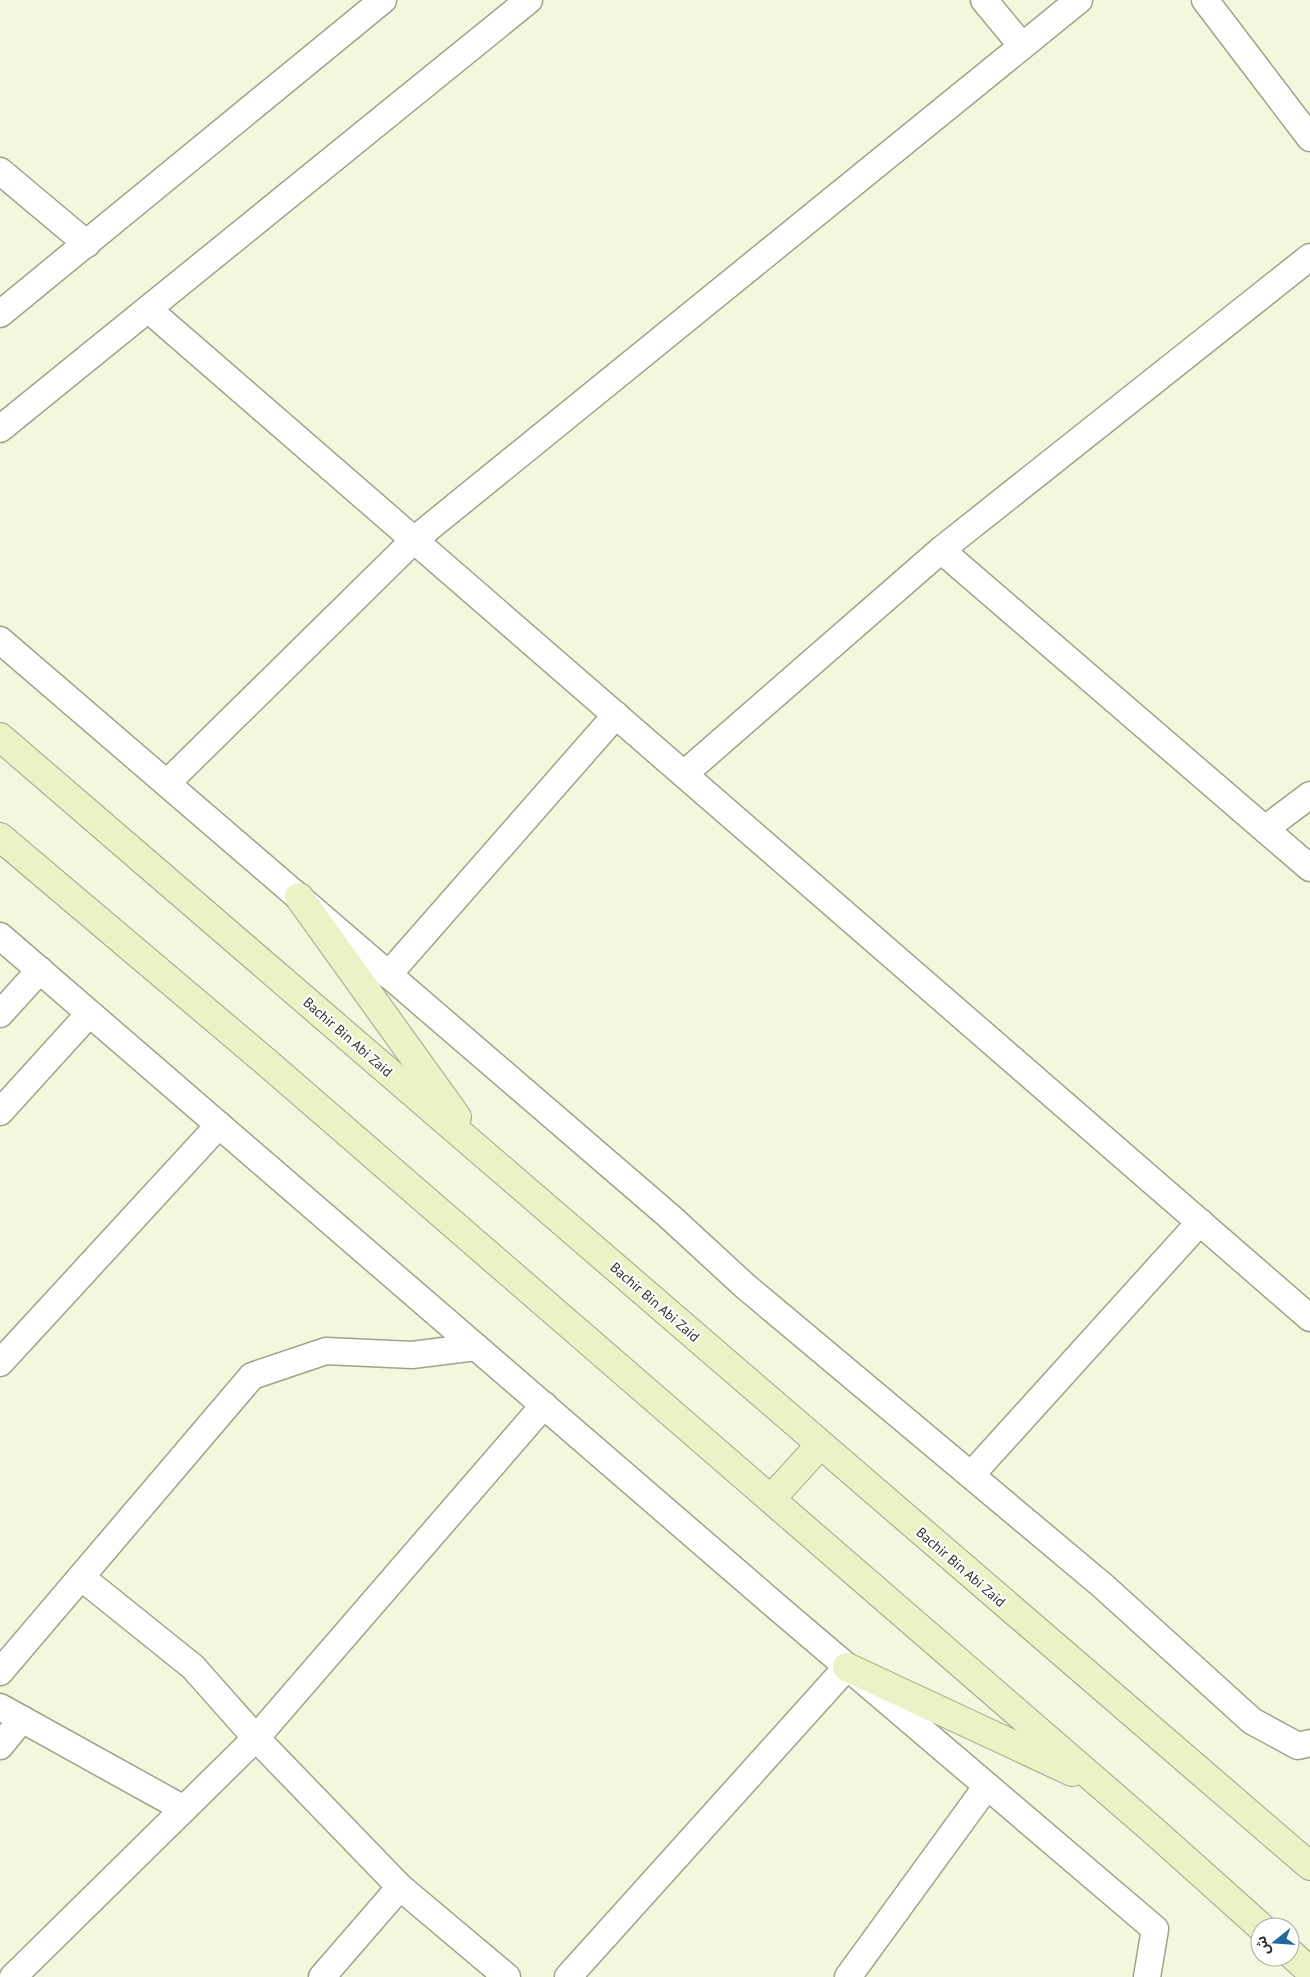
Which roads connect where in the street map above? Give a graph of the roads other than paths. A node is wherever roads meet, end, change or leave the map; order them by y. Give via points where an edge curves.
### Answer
1 (383, 0) edge
2 (529, 0) edge
3 (984, 0) edge
4 (1079, 0) edge
5 (1205, 0) edge
6 (1022, 46) junction
7 (1310, 138) edge
8 (0, 171) edge
9 (87, 244) junction
10 (1310, 257) edge
11 (148, 309) junction
12 (0, 314) edge
13 (0, 429) edge
14 (414, 540) junction
15 (941, 550) junction
16 (0, 640) edge
17 (616, 715) junction
18 (0, 737) edge
19 (684, 774) junction
20 (167, 783) junction
21 (1310, 796) edge
22 (1265, 829) junction
23 (0, 837) edge
24 (1310, 868) edge
25 (299, 897) junction
26 (0, 936) edge
27 (40, 970) junction
28 (388, 975) junction
29 (0, 1014) edge
30 (89, 1014) junction
31 (0, 1112) edge
32 (219, 1125) junction
33 (484, 1155) junction
34 (1200, 1222) junction
35 (1310, 1318) edge
36 (476, 1347) junction
37 (0, 1363) edge
38 (544, 1406) junction
39 (820, 1445) junction
40 (971, 1475) junction
41 (771, 1499) junction
42 (81, 1577) junction
43 (847, 1667) junction
44 (0, 1672) edge
45 (0, 1706) edge
46 (22, 1719) junction
47 (256, 1738) junction
48 (1310, 1743) edge
49 (0, 1746) edge
50 (987, 1786) junction
51 (1102, 1786) junction
52 (184, 1809) junction
53 (1310, 1866) edge
54 (400, 1888) junction
55 (1250, 1917) edge
56 (1300, 1962) edge
57 (1310, 1971) edge
58 (13, 1977) edge
59 (322, 1977) edge
60 (508, 1977) edge
61 (568, 1977) edge
62 (848, 1977) edge
63 (1147, 1977) edge

1 - 9 street
2 - 11 street
3 - 6 street
4 - 6 street
5 - 7 street
6 - 14 street
8 - 9 street
9 - 12 street
10 - 15 street
11 - 13 street
11 - 14 street
14 - 17 street
14 - 20 street
15 - 19 street
15 - 22 street
16 - 20 street
17 - 19 street
17 - 28 street
18 - 33 main road, Bachir Bin Abi Zaid
19 - 34 street
20 - 25 street
21 - 22 street
22 - 24 street
23 - 41 main road via 265,1061
25 - 28 street
25 - 33 main road
26 - 27 street
27 - 29 street
27 - 30 street
28 - 40 street via 669,1216 745,1286
30 - 31 street
30 - 32 street
32 - 36 street
32 - 37 street
33 - 39 main road, Bachir Bin Abi Zaid
34 - 35 street
34 - 40 street
36 - 38 street
36 - 42 street via 412,1355 326,1351 252,1376
38 - 43 street
38 - 47 street
39 - 41 main road
39 - 53 main road, Bachir Bin Abi Zaid
40 - 48 street via 1103,1586 1252,1721 1298,1746
41 - 51 main road
42 - 44 street
42 - 47 street via 193,1667
43 - 50 street
43 - 51 main road
43 - 61 street
45 - 46 street
46 - 49 street
46 - 52 street
47 - 52 street
47 - 54 street
50 - 62 street
50 - 63 street via 1155,1929
51 - 55 main road
52 - 58 street
54 - 59 street
54 - 60 street
56 - 57 main road

